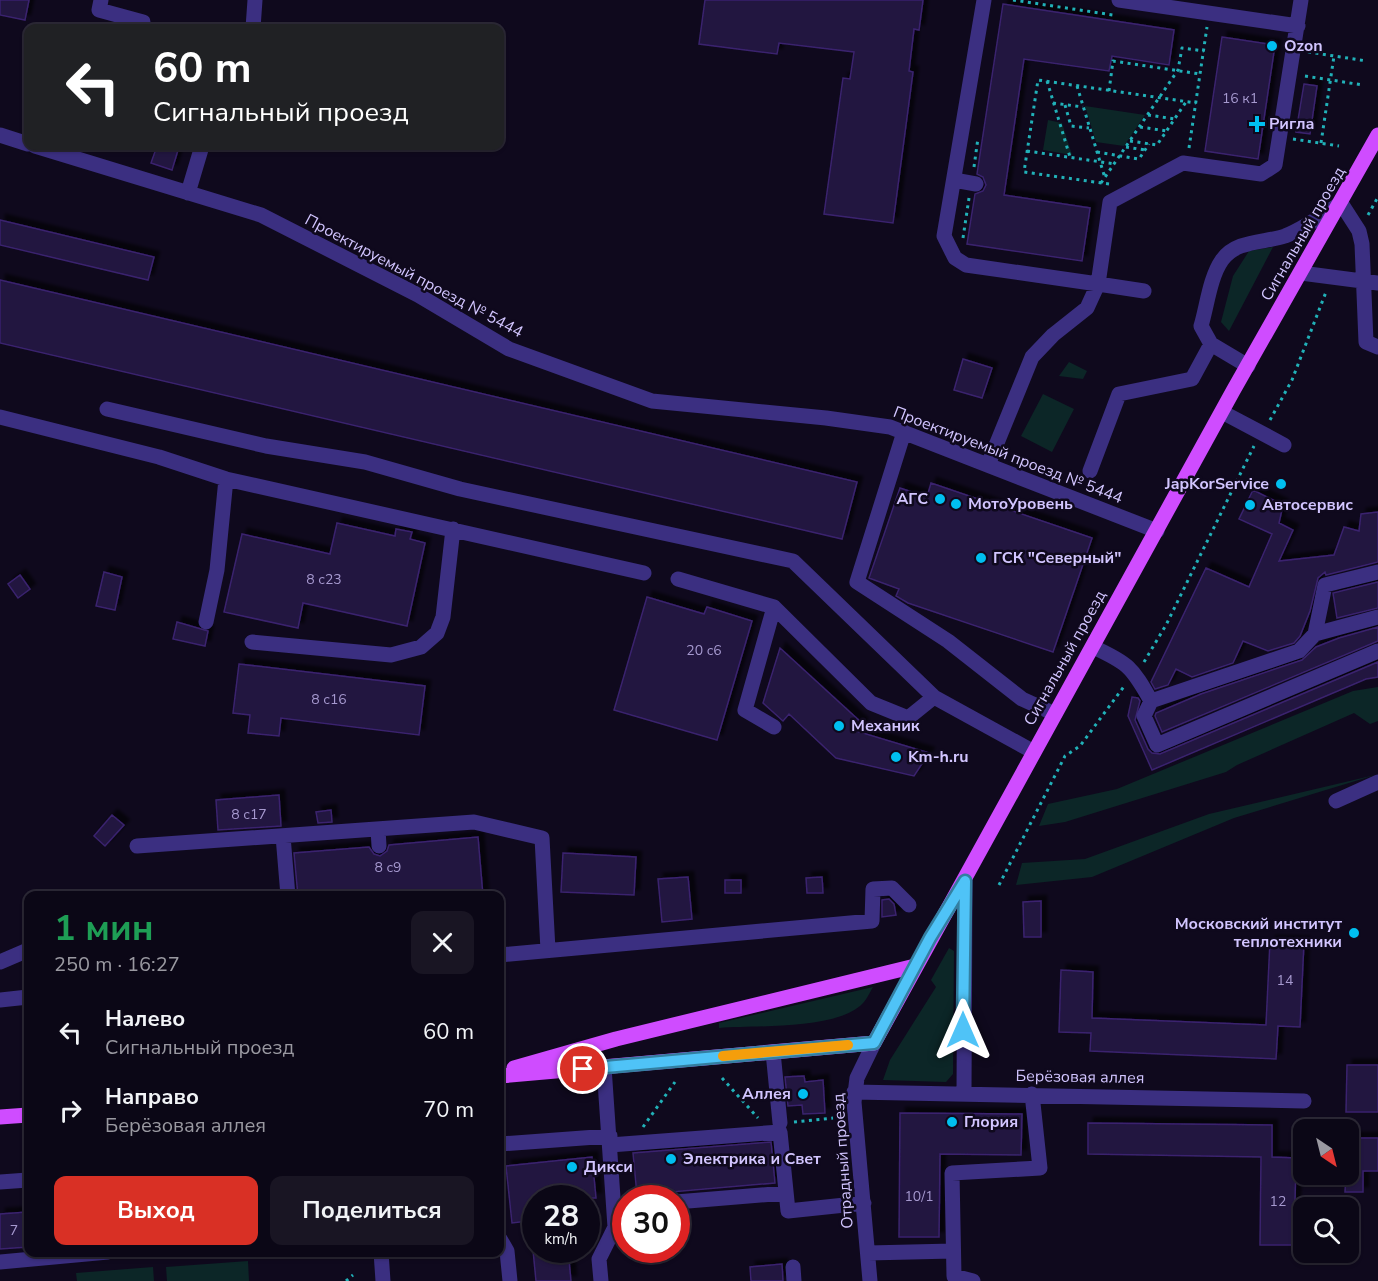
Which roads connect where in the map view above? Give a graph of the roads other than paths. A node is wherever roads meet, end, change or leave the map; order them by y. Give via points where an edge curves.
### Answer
1 (101, 0) edge
2 (255, 0) edge
3 (984, 0) edge
4 (1119, 0) edge
5 (1301, 0) edge
6 (143, 24) edge
7 (253, 24) edge
8 (1298, 26) junction
9 (0, 135) edge
10 (1378, 135) edge
11 (24, 143) edge
12 (48, 150) edge
13 (200, 150) edge
14 (954, 177) junction
15 (977, 180) dead end
16 (188, 193) junction
17 (1341, 203) junction
18 (1301, 273) junction
19 (1371, 282) edge
20 (1098, 284) junction
21 (1144, 291) dead end
22 (1210, 344) junction
23 (1378, 347) edge
24 (1248, 366) junction
25 (107, 409) dead end
26 (1222, 412) junction
27 (0, 417) edge
28 (904, 432) junction
29 (1284, 445) dead end
30 (988, 465) junction
31 (1090, 471) dead end
32 (226, 479) junction
33 (453, 530) junction
34 (1157, 531) junction
35 (1378, 572) edge
36 (644, 573) dead end
37 (678, 579) dead end
38 (774, 607) junction
39 (1378, 617) edge
40 (206, 622) dead end
41 (1315, 634) junction
42 (252, 642) dead end
43 (1093, 647) junction
44 (1378, 651) edge
45 (934, 697) junction
46 (1151, 701) junction
47 (1055, 714) junction
48 (774, 726) dead end
49 (1034, 752) junction
50 (1378, 782) edge
51 (1336, 801) dead end
52 (378, 829) junction
53 (283, 836) junction
54 (137, 846) dead end
55 (380, 846) dead end
56 (965, 881) junction
57 (288, 891) edge
58 (909, 905) dead end
59 (548, 950) junction
60 (24, 952) edge
61 (504, 955) edge
62 (0, 962) edge
63 (915, 966) junction
64 (24, 997) edge
65 (0, 1000) edge
66 (874, 1043) junction
67 (773, 1052) junction
68 (604, 1067) junction
69 (504, 1073) edge
70 (504, 1074) edge
71 (854, 1092) junction
72 (964, 1093) junction
73 (1032, 1094) junction
74 (1304, 1101) dead end
75 (24, 1115) edge
76 (0, 1117) edge
77 (780, 1123) road end
78 (610, 1140) junction
79 (504, 1144) edge
80 (24, 1180) edge
81 (0, 1182) edge
82 (617, 1185) edge
83 (786, 1193) junction
84 (690, 1201) edge
85 (864, 1203) junction
86 (612, 1233) edge
87 (504, 1246) edge
88 (953, 1251) junction
89 (868, 1253) junction
90 (54, 1257) edge
91 (381, 1257) edge
92 (0, 1262) edge
93 (383, 1281) edge
94 (510, 1281) edge
95 (601, 1281) edge
96 (870, 1281) edge
97 (974, 1281) edge

1 - 6 street via 99,10
2 - 7 street
3 - 14 street
4 - 8 street
5 - 8 street
8 - 20 street via 1275,165 1261,174 1187,163 1110,202
9 - 11 street
10 - 17 main road, Сигнальный проезд
12 - 16 street, Проектируемый проезд № 5444
13 - 16 street
14 - 15 street
14 - 20 street via 944,236 955,258 966,264
16 - 28 street, Проектируемый проезд № 5444 via 261,215 418,295 509,349 652,401 826,418
17 - 18 main road, Сигнальный проезд
17 - 19 street via 1359,231
17 - 22 street via 1285,236 1239,246 1228,253 1216,271 1201,326
18 - 19 street
18 - 24 main road, Сигнальный проезд
19 - 23 street via 1366,342
20 - 21 street
20 - 30 street via 1087,308 1032,357
22 - 24 street
22 - 31 street via 1192,379 1119,394
24 - 26 main road, Сигнальный проезд
25 - 45 street via 266,446 365,462 460,489 793,561
26 - 29 street
26 - 34 main road, Сигнальный проезд
27 - 32 street via 159,457
28 - 30 street, Проектируемый проезд № 5444
28 - 47 street via 857,582 948,641 1022,699
30 - 34 street, Проектируемый проезд № 5444
32 - 33 street
32 - 40 street via 217,570
33 - 36 street
33 - 42 street via 443,617 437,633 421,647 391,655
34 - 43 main road, Сигнальный проезд
35 - 41 street via 1324,585
37 - 38 street
38 - 45 street via 871,703 908,718
38 - 48 street via 745,710
39 - 41 street
41 - 46 street via 1299,651
43 - 46 street via 1122,660 1135,673
43 - 47 main road, Сигнальный проезд
44 - 46 street via 1157,745 1144,716
45 - 49 street
47 - 49 main road, Сигнальный проезд
49 - 56 main road, Сигнальный проезд
50 - 51 street
52 - 53 street
52 - 55 street
52 - 59 street via 474,822 542,838
53 - 54 street
53 - 57 street
56 - 63 main road, Сигнальный проезд
56 - 72 street
58 - 59 street via 892,888 873,889 872,921
59 - 61 street
60 - 62 street
63 - 66 main road, Сигнальный проезд
63 - 69 main road via 616,1039
64 - 65 street
66 - 67 main road
66 - 71 street, Отрадный проезд
67 - 68 main road
67 - 77 street
68 - 70 main road
68 - 78 street
71 - 72 street, Берёзовая аллея
71 - 85 street, Отрадный проезд
72 - 73 street, Берёзовая аллея
73 - 74 street, Берёзовая аллея
73 - 88 street via 1040,1168 952,1173
75 - 76 main road
78 - 79 street
78 - 82 street
78 - 83 street via 780,1132
80 - 81 street
83 - 84 street
83 - 85 street via 788,1211
85 - 89 street, Отрадный проезд
86 - 95 street via 599,1259
87 - 94 street
88 - 89 street
88 - 97 street via 954,1276
89 - 96 street, Отрадный проезд
90 - 92 street
91 - 93 street

